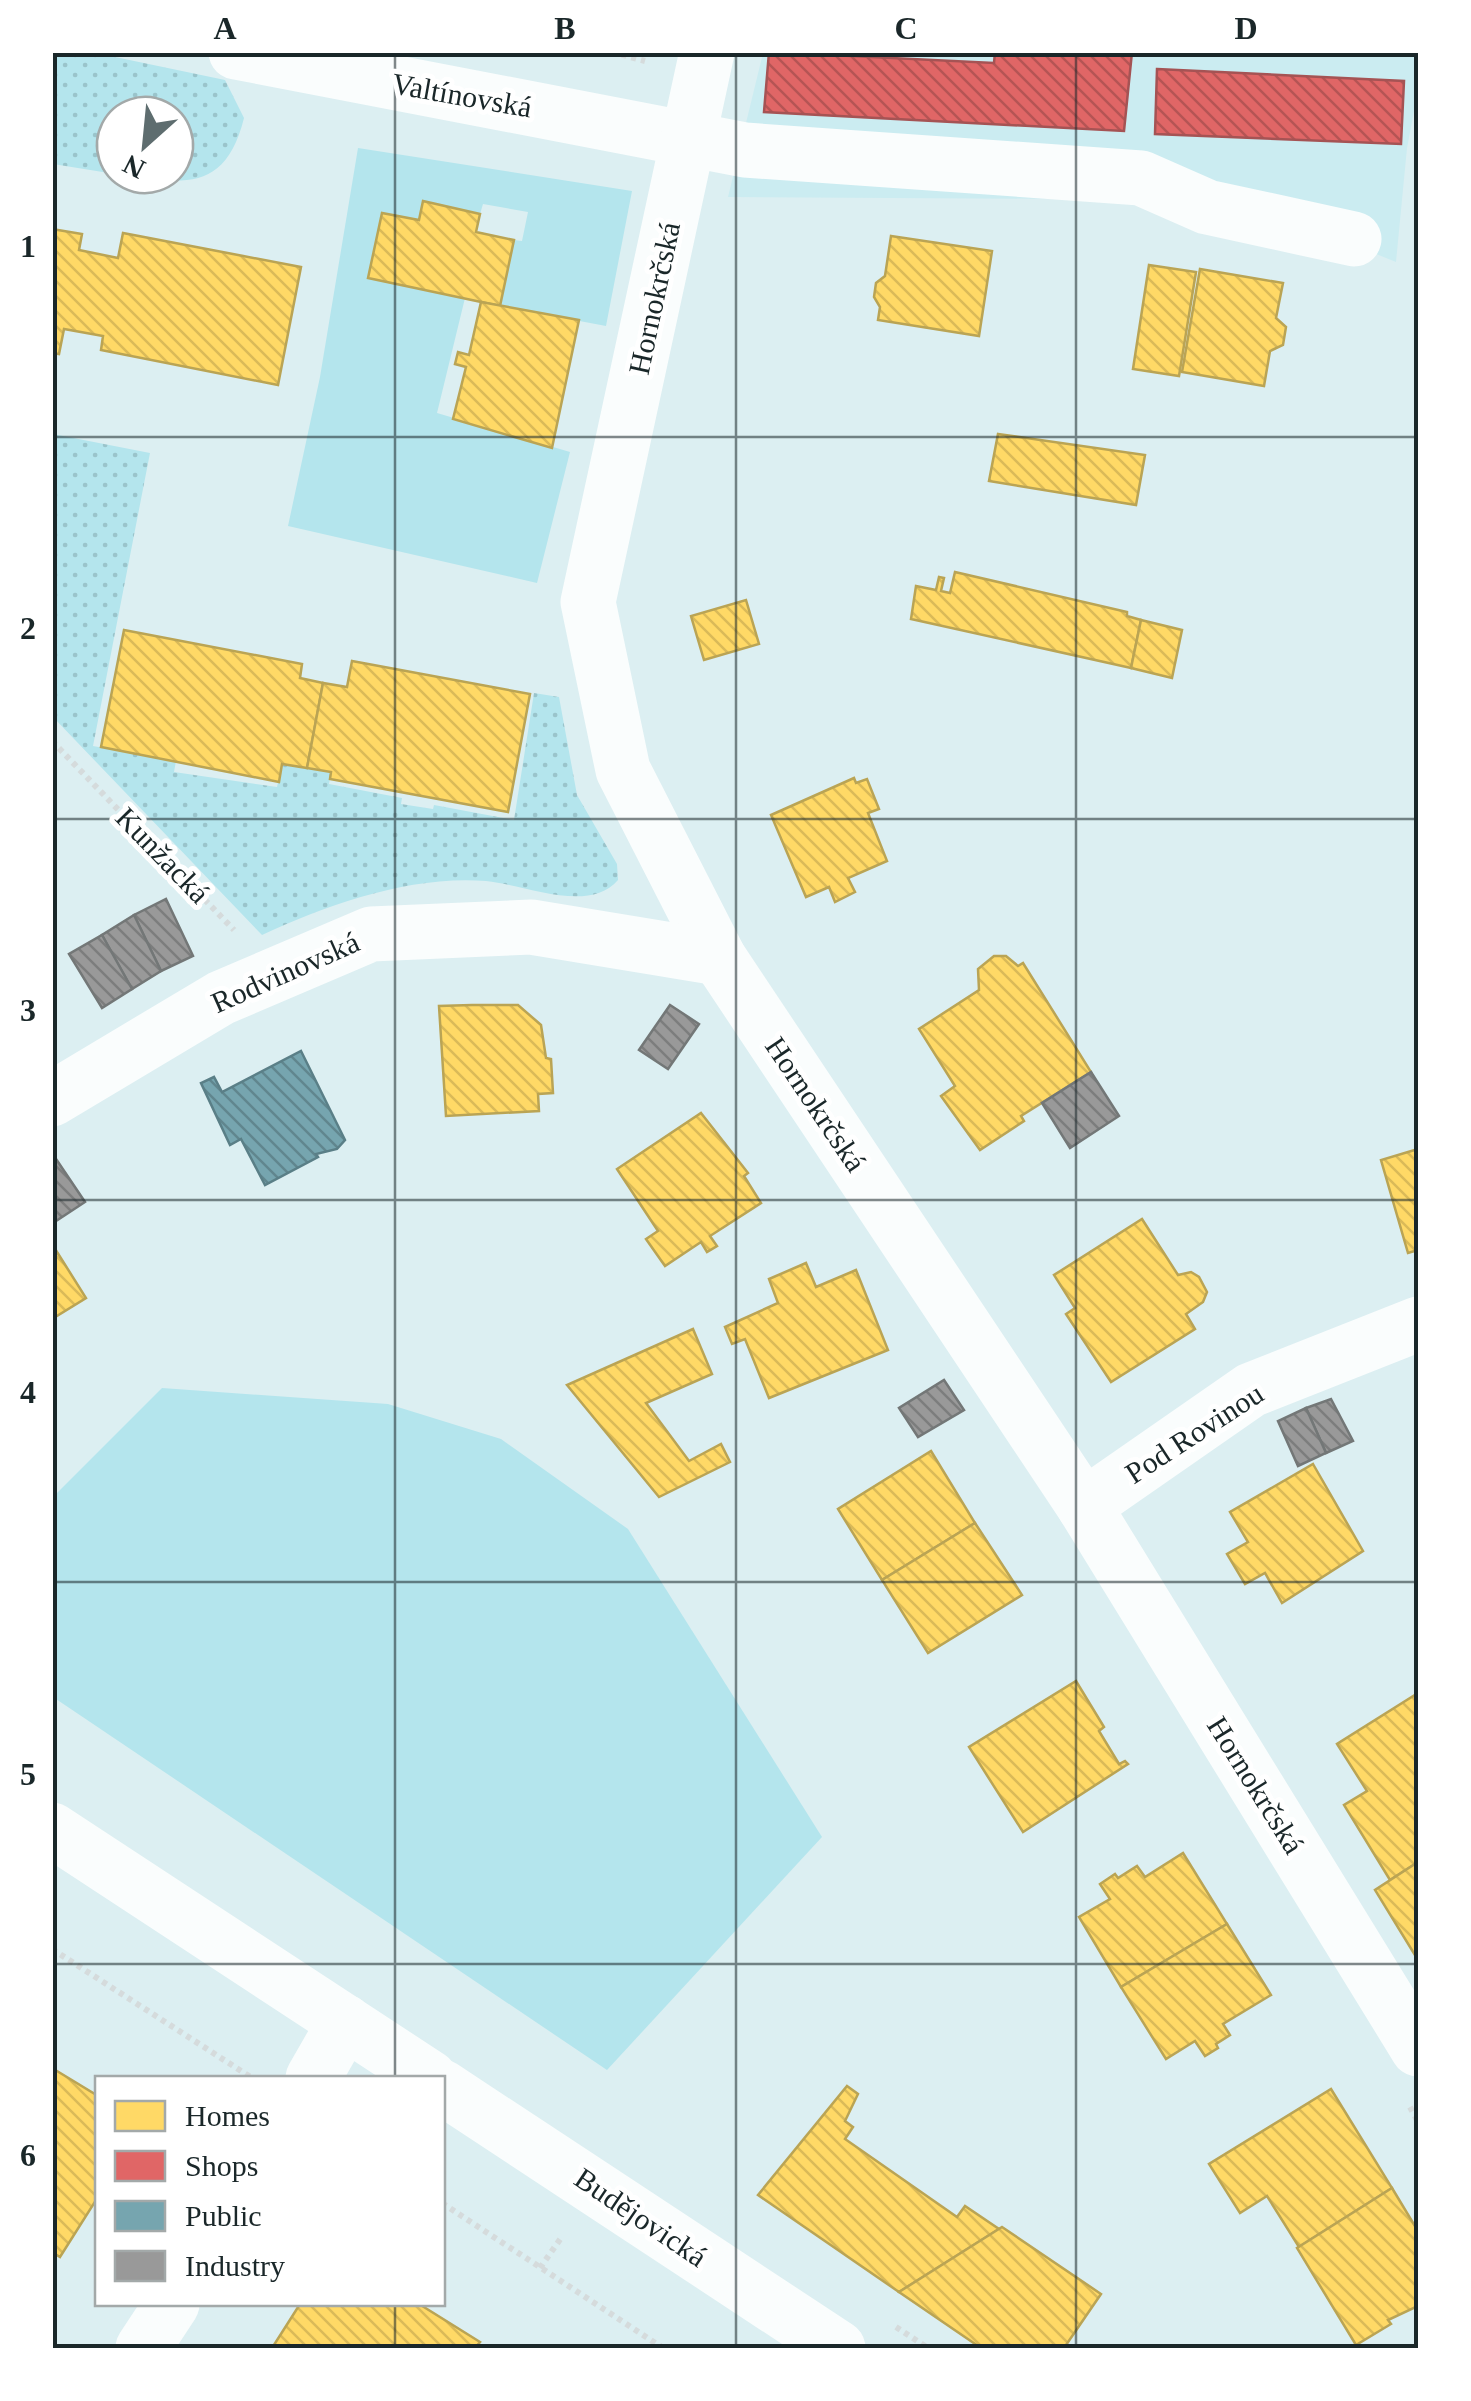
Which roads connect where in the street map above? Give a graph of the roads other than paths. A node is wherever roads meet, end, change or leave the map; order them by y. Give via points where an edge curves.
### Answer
1 (236, 52) edge
2 (707, 52) edge
3 (689, 136) junction
4 (1354, 239) dead end
5 (719, 958) junction
6 (52, 1099) edge
7 (1418, 1324) edge
8 (1084, 1506) junction
9 (52, 1830) edge
10 (345, 2022) junction
11 (1418, 2049) edge
12 (314, 2076) edge
13 (427, 2076) edge
14 (445, 2089) edge
15 (171, 2306) edge
16 (144, 2348) edge
17 (838, 2348) edge

1 - 3 street, Valtínovská
2 - 3 street, Hornokrčská
3 - 4 street, Valtínovská via 745,150 1141,178 1207,207
3 - 5 street, Hornokrčská via 588,602 623,770
5 - 6 street, Rodvinovská via 532,927 371,934 267,975
5 - 8 street, Hornokrčská
7 - 8 street, Pod Rovinou via 1251,1390
8 - 11 street, Hornokrčská
9 - 10 street
10 - 12 street
10 - 13 street
14 - 17 street, Budějovická
15 - 16 street

